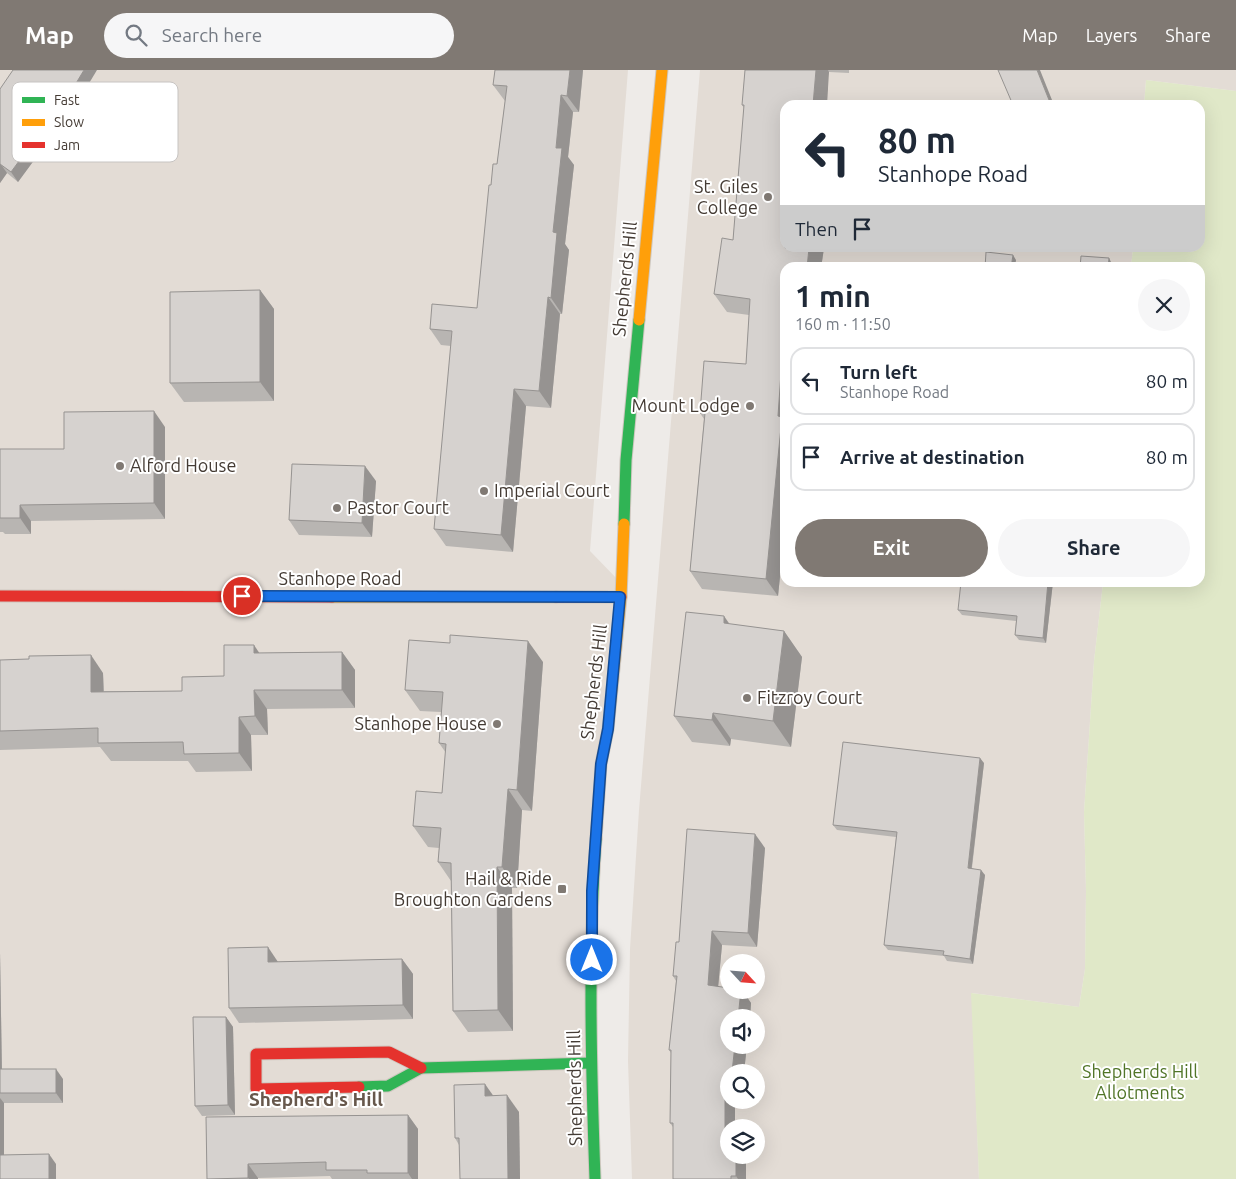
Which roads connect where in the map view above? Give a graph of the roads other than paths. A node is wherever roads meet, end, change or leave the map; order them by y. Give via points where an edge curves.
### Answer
1 (662, 70) edge
2 (0, 596) edge
3 (620, 597) junction
4 (591, 1063) junction
5 (421, 1068) junction
6 (595, 1179) edge

1 - 3 street, Shepherds Hill via 626,460
2 - 3 street, Stanhope Road
3 - 4 street, Shepherds Hill via 594,856
4 - 5 street
4 - 6 street, Shepherds Hill
5 - 5 street via 389,1052 256,1054 256,1089 388,1086

